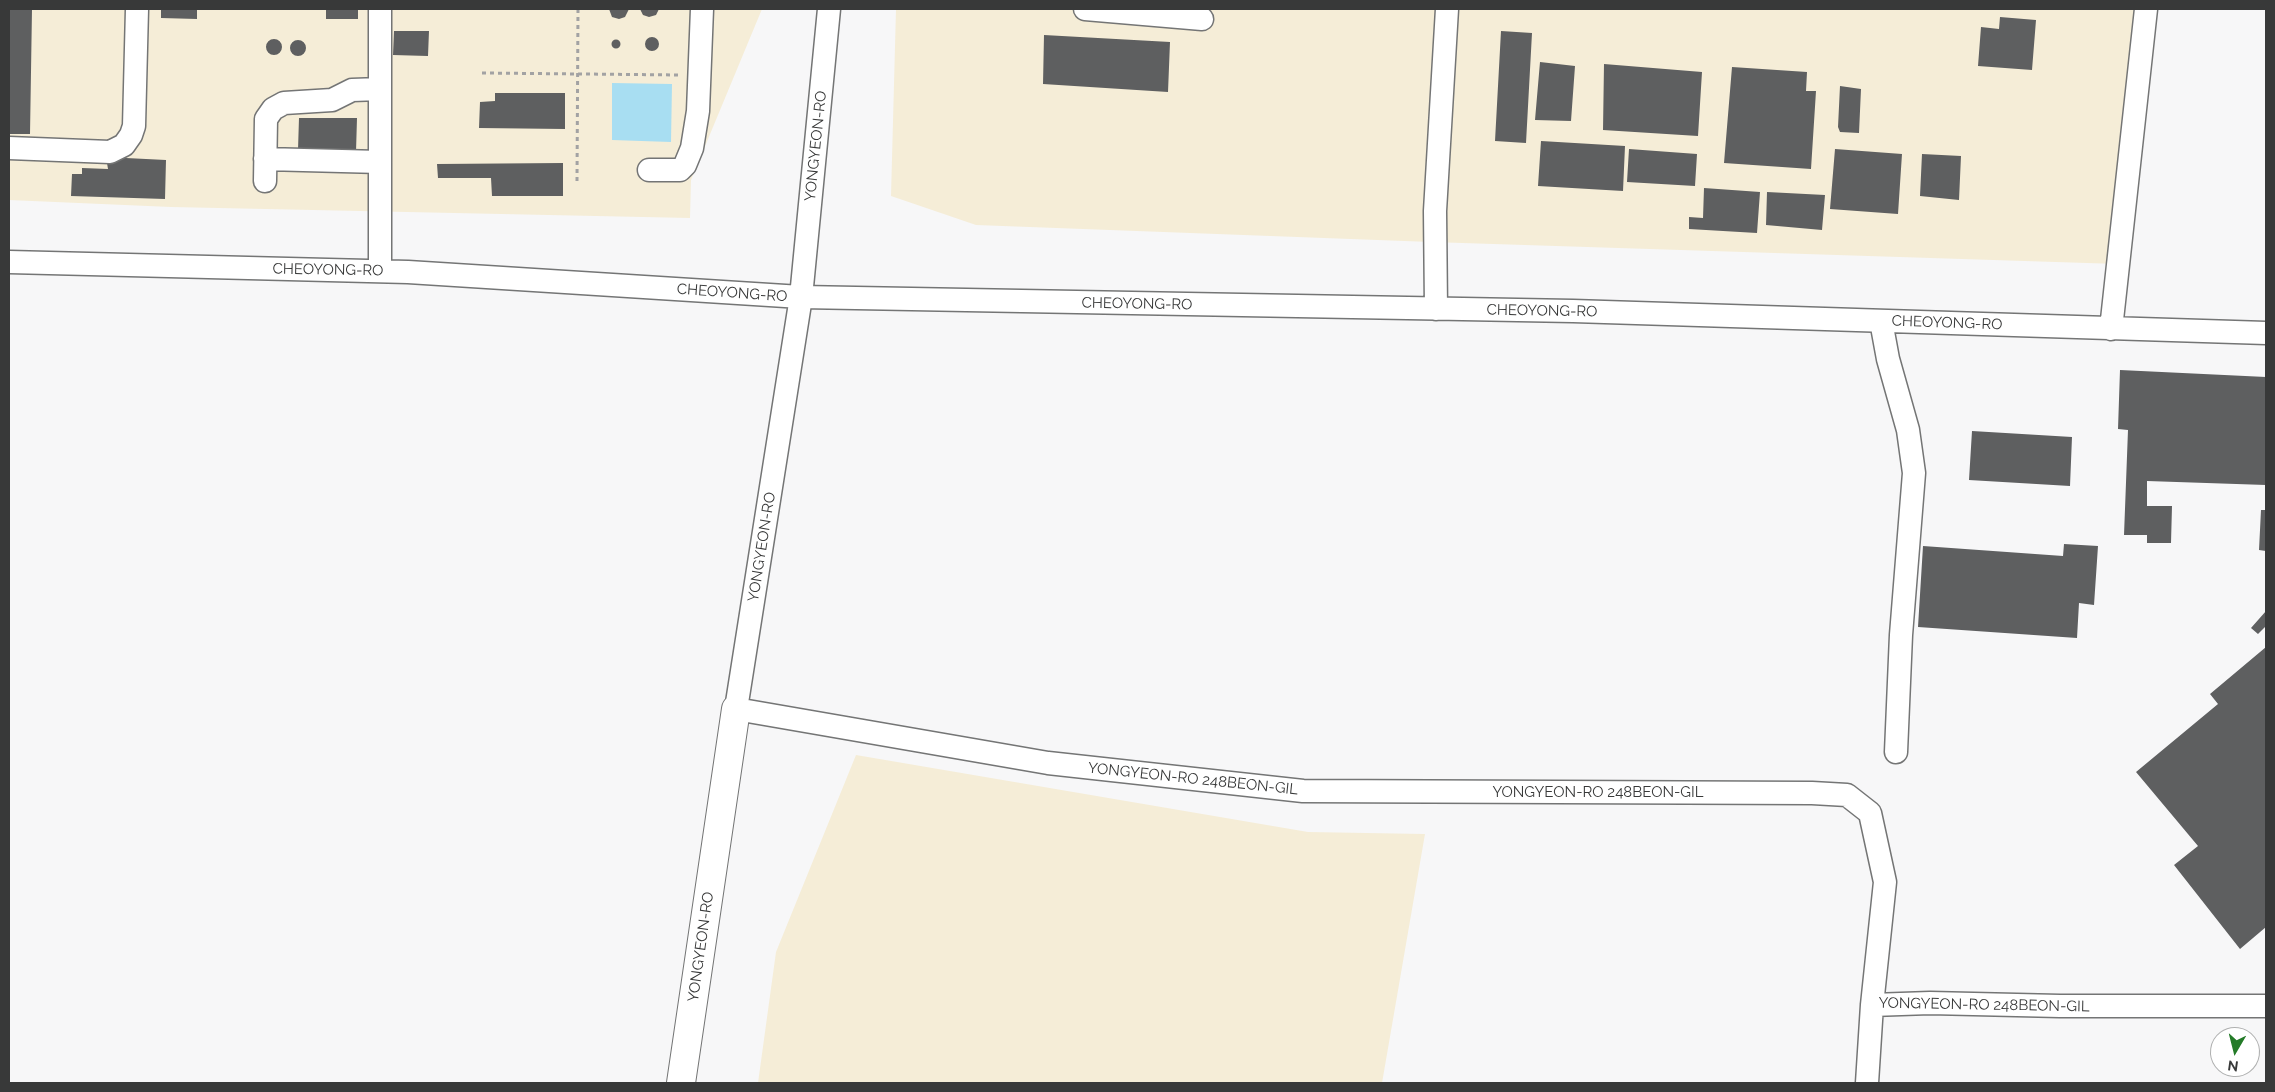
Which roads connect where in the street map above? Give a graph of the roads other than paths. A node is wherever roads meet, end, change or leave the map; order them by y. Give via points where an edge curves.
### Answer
1 (137, 9) edge
2 (380, 9) edge
3 (702, 9) edge
4 (829, 9) edge
5 (1447, 9) edge
6 (2146, 9) edge
7 (1099, 10) edge
8 (1202, 20) dead end
9 (380, 89) junction
10 (9, 148) edge
11 (380, 162) junction
12 (649, 170) dead end
13 (9, 262) edge
14 (380, 271) junction
15 (801, 297) junction
16 (1436, 308) junction
17 (1881, 321) junction
18 (2111, 329) junction
19 (2266, 332) edge
20 (736, 709) junction
21 (1896, 752) dead end
22 (1872, 1005) junction
23 (2266, 1006) edge
24 (681, 1083) edge
25 (1867, 1083) edge

1 - 10 street via 134,126 124,145 110,152
2 - 9 street
3 - 12 street via 697,128 680,170
4 - 15 street, YONGYEON-RO
5 - 16 street via 1435,211
6 - 18 street
7 - 8 street
9 - 11 street
9 - 11 street via 352,90 332,100 284,103 273,109 266,119 265,170
11 - 14 street
13 - 14 street, CHEOYONG-RO
14 - 15 street, CHEOYONG-RO
15 - 16 street, CHEOYONG-RO
15 - 20 street, YONGYEON-RO
16 - 17 street, CHEOYONG-RO
17 - 18 street, CHEOYONG-RO
17 - 21 street via 1908,430 1914,472 1901,635
18 - 19 street, CHEOYONG-RO
20 - 22 street, YONGYEON-RO 248BEON-GIL via 1048,763 1303,791 1847,795 1870,813 1886,882
20 - 24 main road, YONGYEON-RO
22 - 23 street, YONGYEON-RO 248BEON-GIL
22 - 25 street

